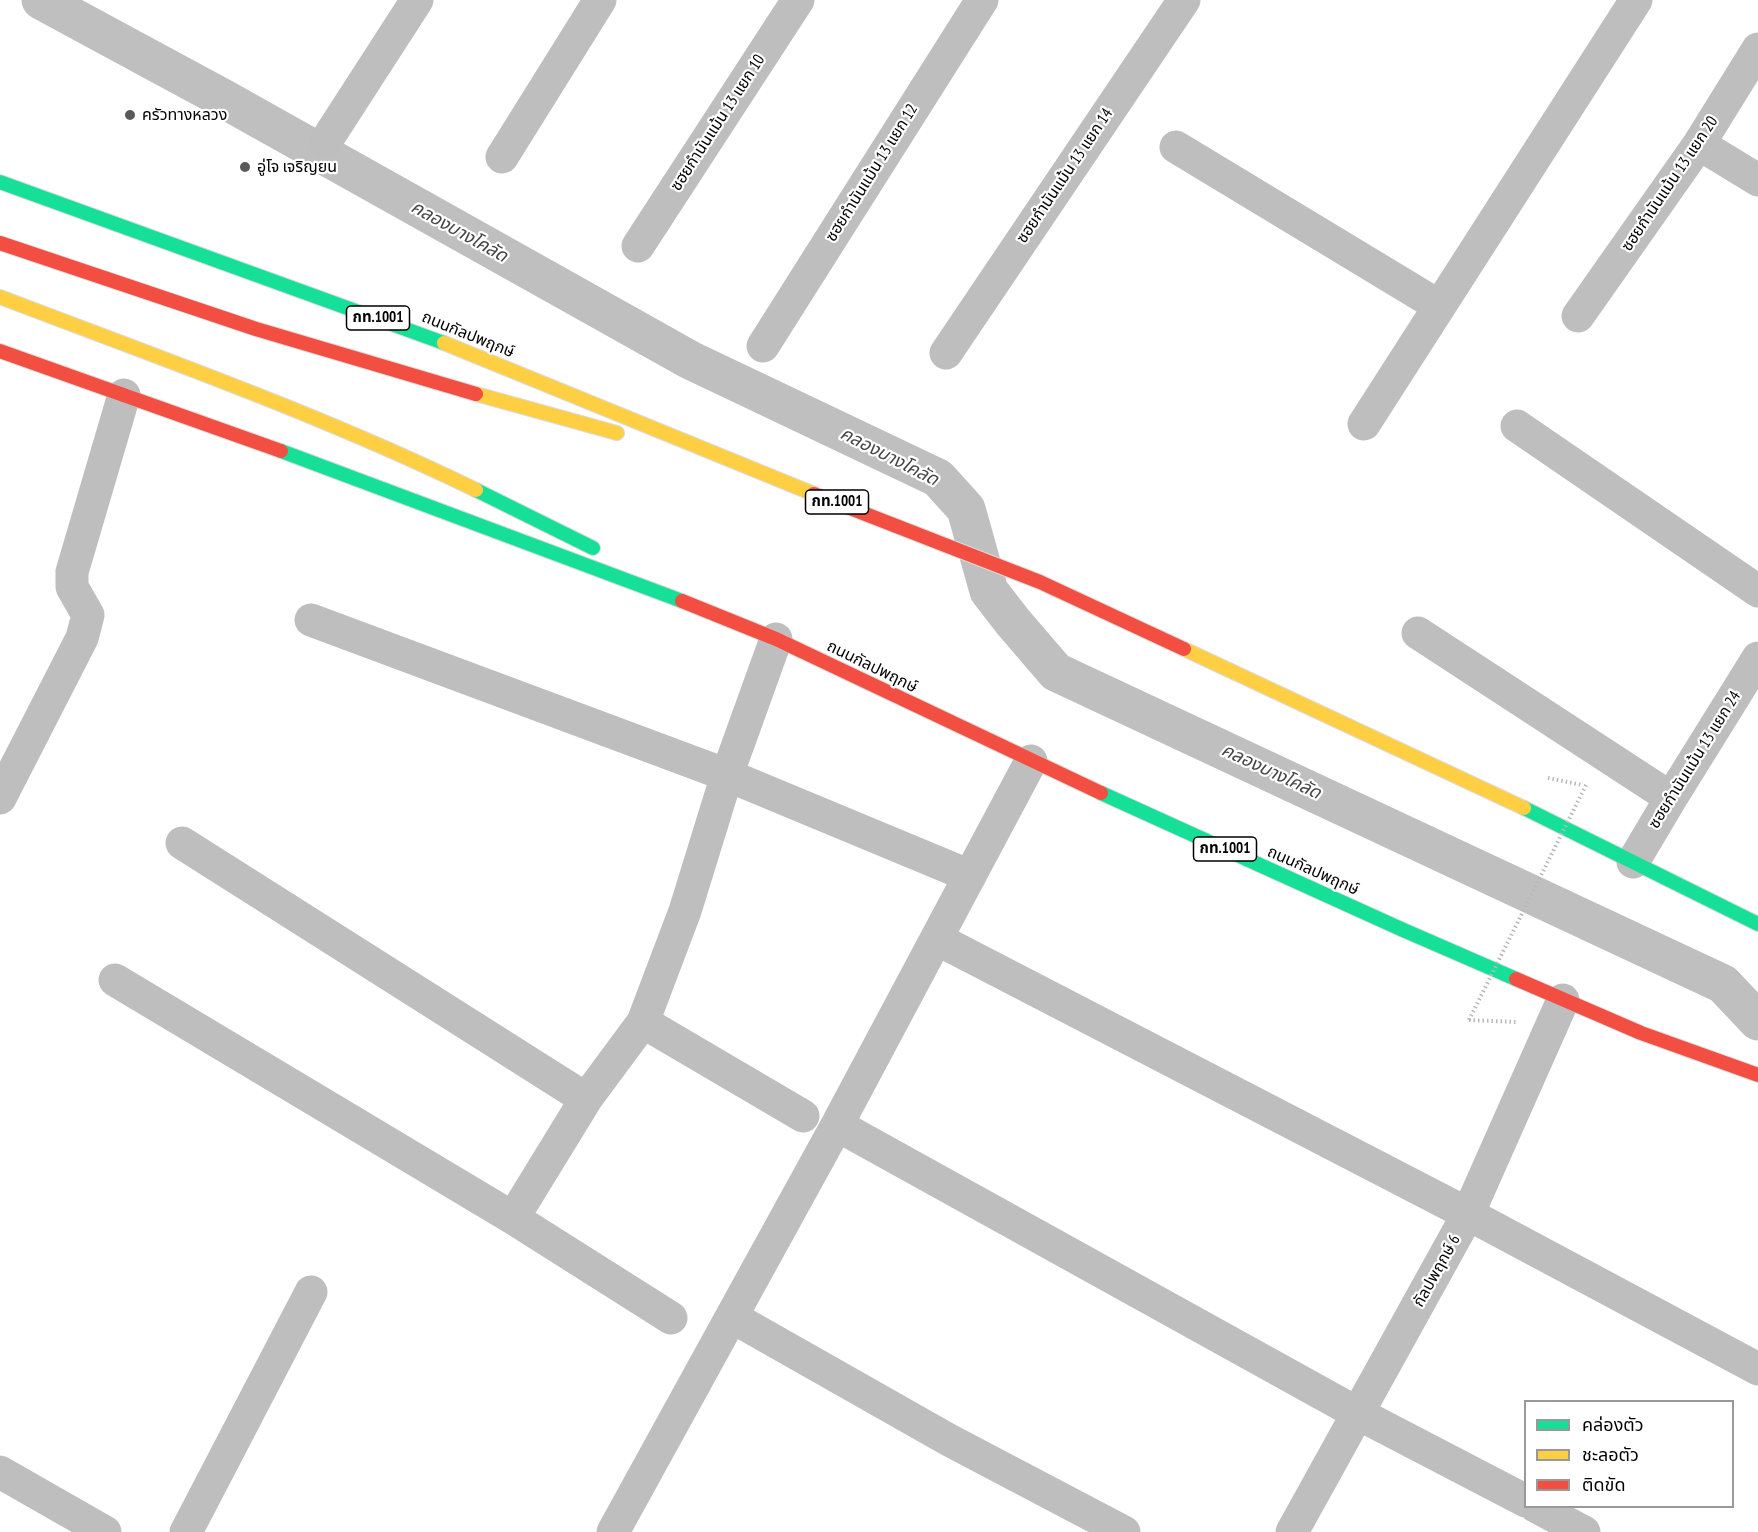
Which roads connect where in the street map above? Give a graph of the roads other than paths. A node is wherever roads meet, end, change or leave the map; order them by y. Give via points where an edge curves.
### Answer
1 (417, 0) edge
2 (600, 0) edge
3 (798, 0) edge
4 (982, 0) edge
5 (1184, 0) edge
6 (1636, 0) edge
7 (1758, 49) edge
8 (326, 141) dead end
9 (1699, 144) junction
10 (1176, 147) dead end
11 (502, 157) dead end
12 (1758, 180) edge
13 (0, 182) edge
14 (0, 243) edge
15 (638, 246) dead end
16 (0, 297) edge
17 (1439, 306) junction
18 (1578, 316) dead end
19 (763, 346) dead end
20 (0, 351) edge
21 (946, 353) dead end
22 (124, 395) junction
23 (1364, 424) dead end
24 (1517, 426) dead end
25 (626, 435) dead end
26 (649, 442) dead end
27 (751, 470) junction
28 (606, 555) dead end
29 (627, 566) dead end
30 (1758, 591) edge
31 (311, 620) dead end
32 (730, 620) junction
33 (1418, 633) dead end
34 (776, 639) junction
35 (1758, 658) edge
36 (1031, 761) junction
37 (727, 775) junction
38 (0, 798) edge
39 (1671, 798) junction
40 (182, 843) dead end
41 (1633, 862) junction
42 (970, 876) junction
43 (1758, 924) edge
44 (937, 939) junction
45 (115, 980) dead end
46 (1563, 1000) junction
47 (643, 1023) junction
48 (1758, 1075) edge
49 (586, 1099) junction
50 (803, 1116) dead end
51 (837, 1125) junction
52 (1468, 1214) junction
53 (513, 1218) junction
54 (311, 1292) dead end
55 (732, 1317) junction
56 (671, 1318) dead end
57 (1758, 1369) edge
58 (1358, 1413) junction
59 (0, 1472) edge
60 (1524, 1500) edge
61 (1539, 1508) edge
62 (621, 1529) edge
63 (105, 1532) edge
64 (186, 1532) edge
65 (1124, 1532) edge
66 (1292, 1532) edge
67 (1584, 1532) edge

1 - 8 street
2 - 11 street
3 - 15 street, ซฮยกำนันแม้น 13 แยก 10
4 - 19 street, ซฮยกำนันแม้น 13 แยก 12
5 - 21 street, ซฮยกำนันแม้น 13 แยก 14
6 - 17 street
7 - 9 street, ซฮยกำนันแม้น 13 แยก 20
9 - 12 street
9 - 18 street, ซฮยกำนันแม้น 13 แยก 20
10 - 17 street
13 - 27 main road, ถนนกัลปพฤกษ์ / กท.1001 via 448,345
14 - 25 main road via 299,342
16 - 28 main road via 294,408 422,464
17 - 23 street
20 - 22 main road, ถนนกัลปพฤกษ์ / กท.1001
22 - 32 main road, ถนนกัลปพฤกษ์ / กท.1001 via 339,471
22 - 38 street via 72,572 72,586 88,615 82,638
24 - 30 street
26 - 27 main road, ถนนกัลปพฤกษ์ / กท.1001
27 - 41 main road, ถนนกัลปพฤกษ์ / กท.1001 via 1040,582 1370,734
29 - 32 main road, ถนนกัลปพฤกษ์ / กท.1001
31 - 37 street
32 - 34 main road, ถนนกัลปพฤกษ์ / กท.1001
33 - 39 street
34 - 36 main road, ถนนกัลปพฤกษ์ / กท.1001
34 - 37 street
35 - 39 street, ซฮยกำนันแม้น 13 แยก 24
36 - 42 street
36 - 46 main road, ถนนกัลปพฤกษ์ / กท.1001
37 - 42 street
37 - 47 street via 685,911
39 - 41 street, ซฮยกำนันแม้น 13 แยก 24
40 - 49 street
41 - 43 main road, ถนนกัลปพฤกษ์ / กท.1001
42 - 44 street
44 - 51 street
44 - 52 street
45 - 53 street
46 - 48 main road, ถนนกัลปพฤกษ์ / กท.1001
46 - 52 street, กัลปพฤกษ์ 6
47 - 49 street
47 - 50 street
49 - 53 street
51 - 55 street
51 - 58 street
52 - 57 street
52 - 58 street, กัลปพฤกษ์ 6
53 - 56 street
54 - 64 street
55 - 62 street
55 - 65 street via 950,1440
58 - 60 street
58 - 66 street, กัลปพฤกษ์ 6
59 - 63 street
61 - 67 street

